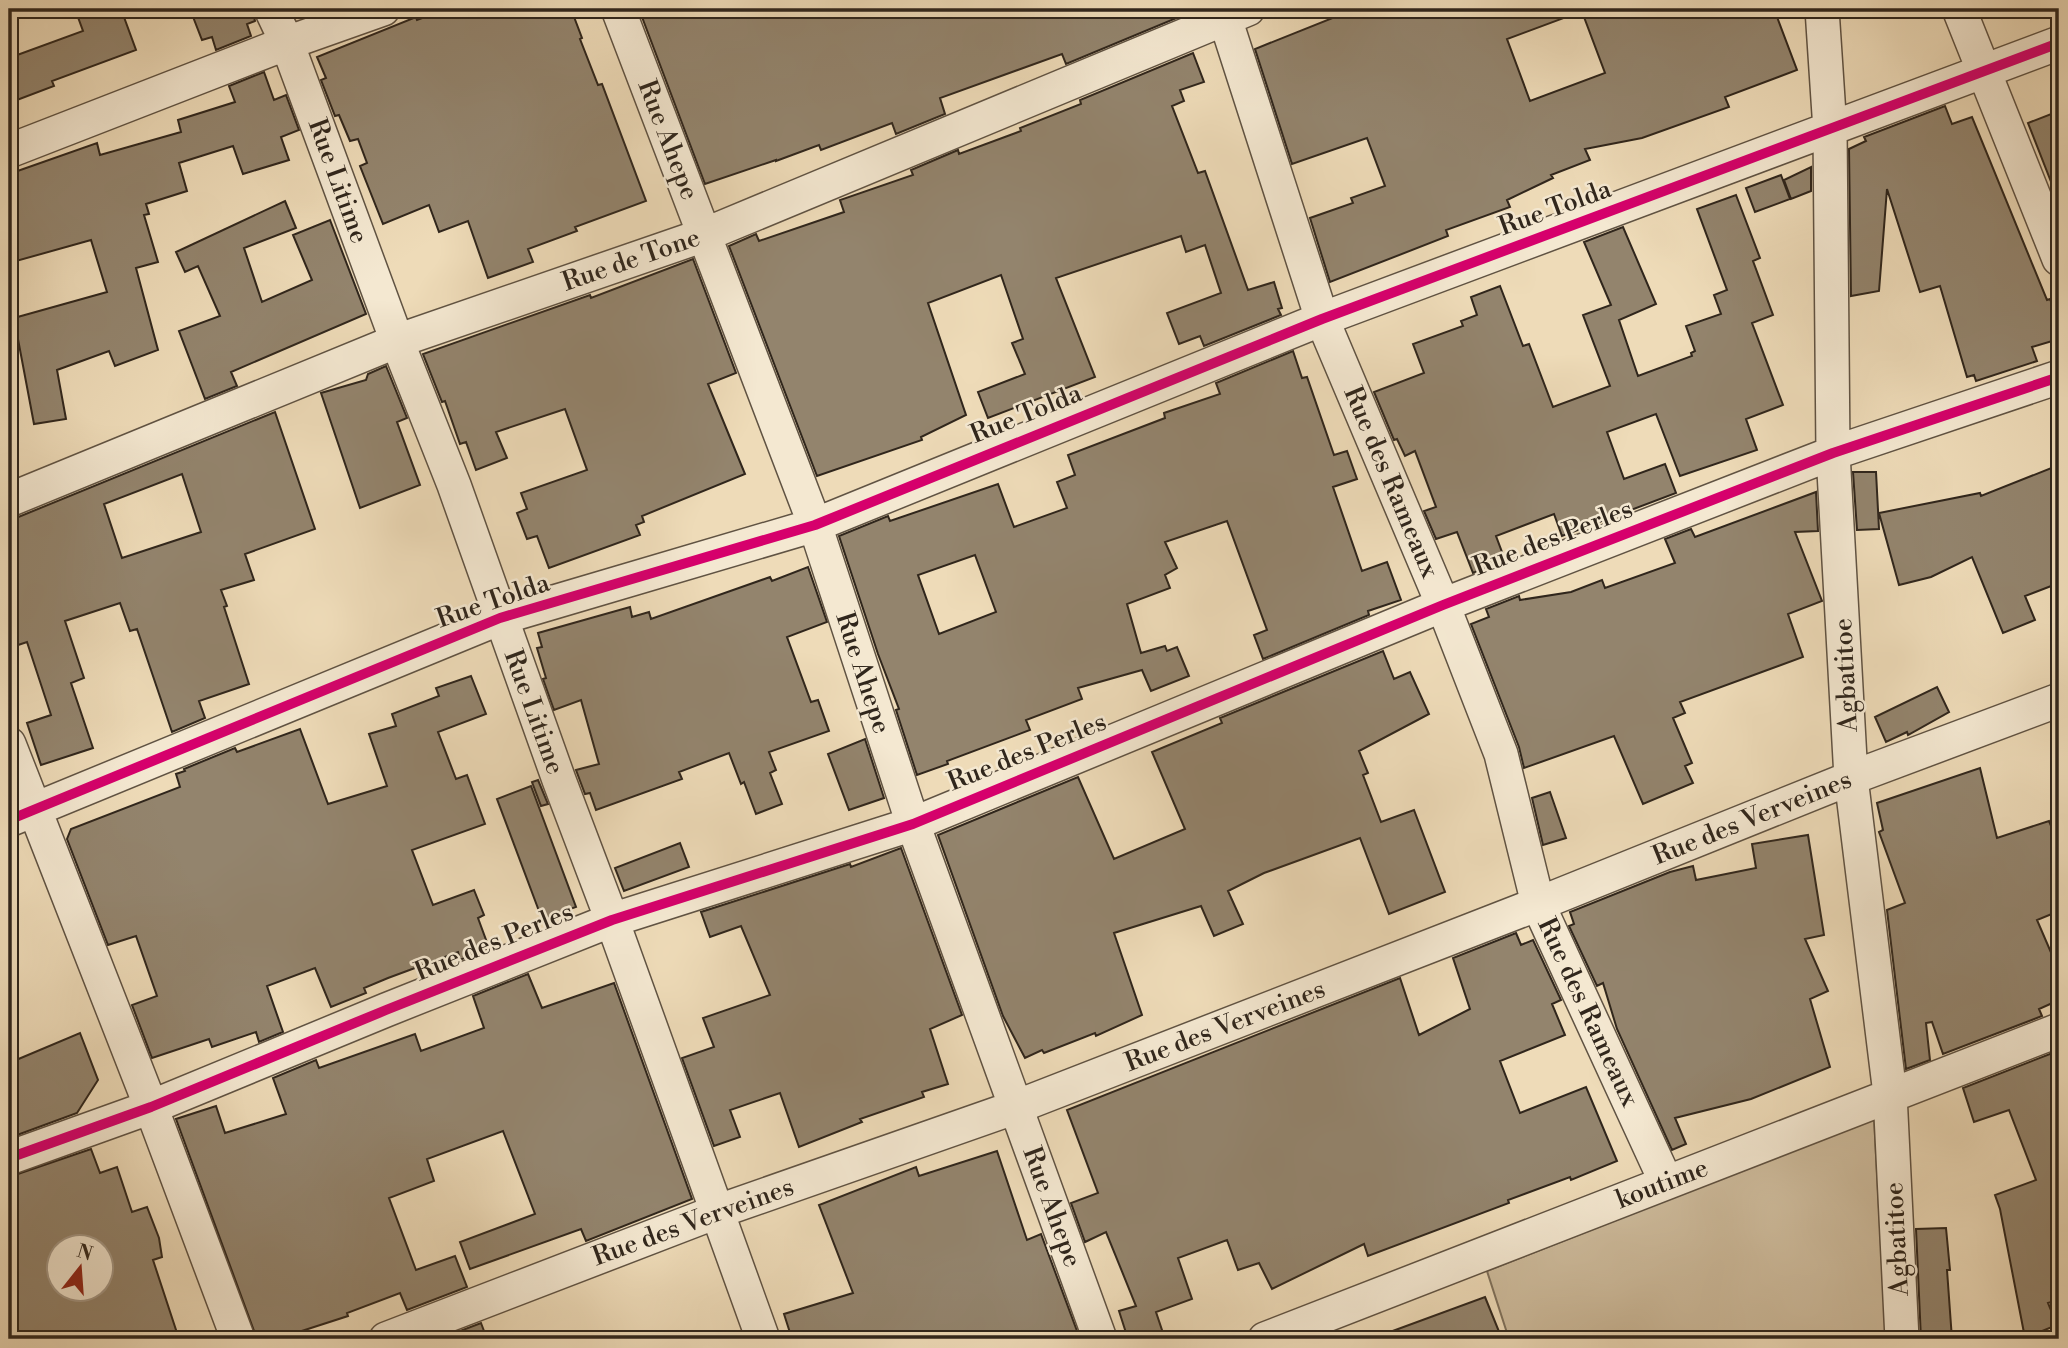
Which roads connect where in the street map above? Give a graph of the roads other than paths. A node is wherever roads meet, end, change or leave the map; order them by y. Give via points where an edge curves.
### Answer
1 (271, 9) edge
2 (383, 9) edge
3 (618, 9) edge
4 (1822, 9) edge
5 (1959, 9) edge
6 (1232, 12) edge
7 (287, 43) junction
8 (2059, 43) edge
9 (1984, 71) junction
10 (1830, 130) junction
11 (9, 151) edge
12 (704, 235) junction
13 (2059, 259) edge
14 (1322, 319) junction
15 (397, 341) junction
16 (2059, 377) edge
17 (1833, 453) junction
18 (9, 500) edge
19 (815, 525) junction
20 (1443, 605) junction
21 (500, 618) junction
22 (2059, 700) edge
23 (9, 744) edge
24 (1851, 778) junction
25 (21, 815) edge
26 (913, 824) junction
27 (1538, 904) junction
28 (612, 920) junction
29 (2059, 1030) edge
30 (1890, 1094) junction
31 (151, 1107) junction
32 (1016, 1107) junction
33 (9, 1158) edge
34 (1666, 1182) junction
35 (716, 1212) junction
36 (238, 1339) edge
37 (386, 1339) edge
38 (763, 1339) edge
39 (1100, 1339) edge
40 (1265, 1339) edge
41 (1902, 1339) edge

1 - 7 street, Rue Litime
2 - 7 street
3 - 12 street, Rue Ahepe
4 - 10 street, Agbatitoe
5 - 9 street
6 - 12 street, Rue de Tone
6 - 14 street, Rue des Rameaux
7 - 11 street
7 - 15 street, Rue Litime
8 - 9 street, Rue Tolda
9 - 10 street, Rue Tolda
9 - 13 street
10 - 14 street, Rue Tolda
10 - 17 street, Agbatitoe
12 - 15 street, Rue de Tone
12 - 19 street, Rue Ahepe
14 - 19 street, Rue Tolda
14 - 20 street, Rue des Rameaux
15 - 18 street, Rue de Tone
15 - 21 street, Rue Litime
16 - 17 street, Rue des Perles
17 - 20 street, Rue des Perles
17 - 24 street, Agbatitoe
19 - 21 street, Rue Tolda
19 - 26 street, Rue Ahepe
20 - 26 street, Rue des Perles
20 - 27 street, Rue des Rameaux via 1501,754
21 - 25 street, Rue Tolda
21 - 28 street, Rue Litime
22 - 24 street, Rue des Verveines
23 - 25 street
24 - 27 street, Rue des Verveines
24 - 30 street, Agbatitoe
25 - 31 street
26 - 28 street, Rue des Perles
26 - 32 street, Rue Ahepe
27 - 32 street, Rue des Verveines
27 - 34 street, Rue des Rameaux
28 - 31 street, Rue des Perles
28 - 35 street, Rue Litime
29 - 30 street, koutime
30 - 34 street, koutime
30 - 41 street, Agbatitoe
31 - 33 street, Rue des Perles
31 - 36 street
32 - 35 street, Rue des Verveines
32 - 39 street, Rue Ahepe
34 - 40 street, koutime
35 - 37 street, Rue des Verveines
35 - 38 street, Rue Litime

